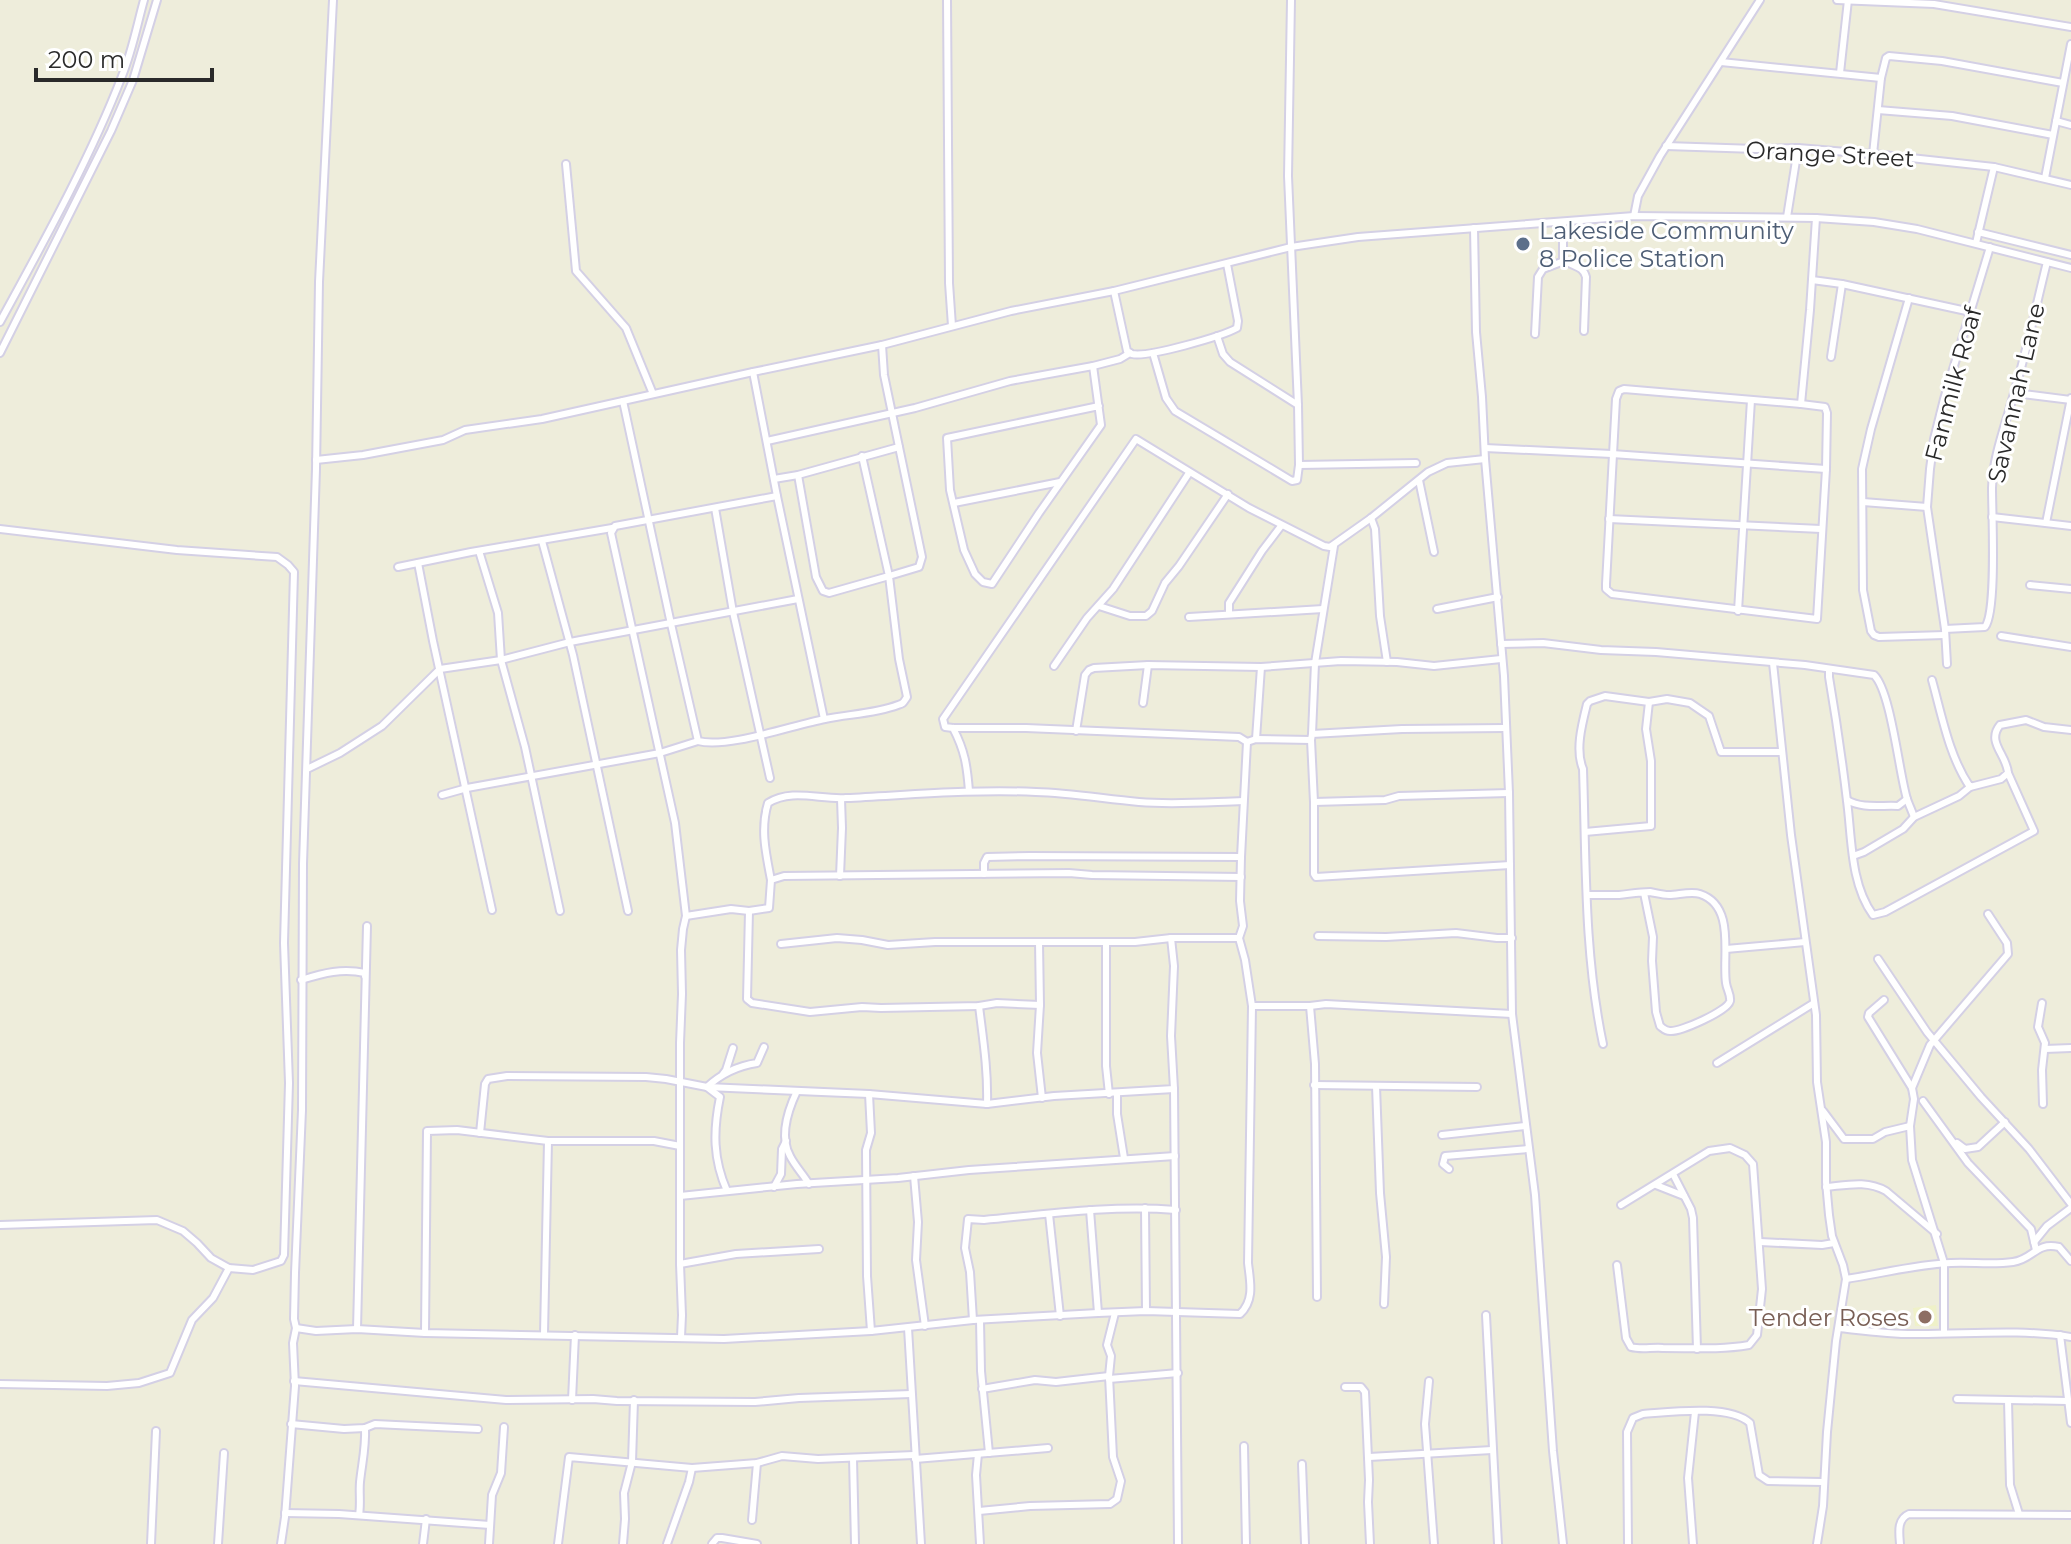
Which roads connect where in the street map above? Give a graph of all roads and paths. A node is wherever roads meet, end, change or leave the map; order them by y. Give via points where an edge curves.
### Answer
1 (144, 0) edge
2 (157, 0) edge
3 (333, 0) edge
4 (947, 0) edge
5 (1291, 0) edge
6 (1760, 0) edge
7 (1837, 0) edge
8 (1848, 0) edge
9 (1883, 1) edge
10 (2071, 27) edge
11 (2071, 44) edge
12 (1721, 62) junction
13 (1840, 73) junction
14 (1881, 78) junction
15 (2066, 80) edge
16 (1878, 110) junction
17 (2056, 121) junction
18 (2071, 125) edge
19 (2053, 135) junction
20 (1666, 146) junction
21 (1798, 148) junction
22 (1873, 154) junction
23 (566, 164) dead end
24 (1994, 167) junction
25 (2045, 178) junction
26 (2071, 185) edge
27 (1634, 216) junction
28 (1787, 217) junction
29 (1816, 218) junction
30 (1563, 222) junction
31 (1474, 228) junction
32 (1978, 232) junction
33 (1976, 243) junction
34 (1291, 247) junction
35 (1990, 247) junction
36 (2071, 255) edge
37 (1564, 261) junction
38 (2047, 262) junction
39 (1227, 264) junction
40 (2071, 268) edge
41 (1812, 280) junction
42 (1842, 284) junction
43 (1114, 291) junction
44 (1909, 298) junction
45 (1971, 312) junction
46 (0, 322) edge
47 (952, 326) junction
48 (1584, 331) dead end
49 (1535, 334) dead end
50 (1217, 336) junction
51 (882, 345) junction
52 (0, 353) edge
53 (1130, 353) junction
54 (1153, 353) junction
55 (1831, 357) dead end
56 (1093, 366) junction
57 (753, 372) junction
58 (2015, 393) junction
59 (653, 394) junction
60 (2071, 399) edge
61 (1751, 400) junction
62 (623, 401) junction
63 (1801, 404) junction
64 (1298, 405) junction
65 (1099, 406) junction
66 (892, 412) junction
67 (767, 441) junction
68 (899, 447) junction
69 (1485, 448) junction
70 (1612, 454) junction
71 (862, 456) junction
72 (1485, 459) junction
73 (316, 460) junction
74 (1416, 463) dead end
75 (1747, 464) junction
76 (1299, 465) junction
77 (1826, 469) junction
78 (1189, 473) junction
79 (798, 475) junction
80 (774, 479) junction
81 (1419, 480) junction
82 (1061, 482) junction
83 (1228, 494) junction
84 (777, 496) junction
85 (1863, 502) junction
86 (954, 503) junction
87 (1927, 507) junction
88 (715, 508) junction
89 (1992, 517) junction
90 (1371, 518) junction
91 (648, 519) junction
92 (1609, 519) junction
93 (2046, 523) junction
94 (1281, 526) junction
95 (1744, 526) junction
96 (2071, 526) edge
97 (612, 528) junction
98 (0, 529) edge
99 (1821, 529) junction
100 (542, 541) junction
101 (1334, 546) junction
102 (479, 551) junction
103 (1434, 552) dead end
104 (418, 563) junction
105 (398, 567) dead end
106 (889, 576) junction
107 (2030, 585) dead end
108 (2071, 589) edge
109 (1498, 597) junction
110 (798, 599) junction
111 (1099, 606) junction
112 (1323, 609) junction
113 (1437, 609) dead end
114 (1738, 611) junction
115 (733, 612) junction
116 (1229, 614) junction
117 (1189, 617) dead end
118 (671, 624) junction
119 (633, 631) junction
120 (1945, 632) junction
121 (2001, 636) dead end
122 (570, 642) junction
123 (1501, 644) junction
124 (2071, 647) edge
125 (1501, 659) junction
126 (501, 660) junction
127 (1387, 662) junction
128 (1315, 663) junction
129 (1773, 663) junction
130 (1947, 664) dead end
131 (1148, 665) junction
132 (1054, 666) dead end
133 (1261, 667) junction
134 (440, 669) junction
135 (1829, 670) junction
136 (1932, 680) dead end
137 (1649, 702) junction
138 (1143, 703) dead end
139 (824, 719) junction
140 (953, 728) junction
141 (1505, 728) junction
142 (2071, 730) edge
143 (1076, 731) junction
144 (759, 735) junction
145 (1311, 737) junction
146 (1256, 739) junction
147 (698, 741) junction
148 (1247, 742) junction
149 (1782, 752) junction
150 (660, 753) junction
151 (596, 765) junction
152 (307, 769) junction
153 (2008, 773) junction
154 (531, 777) junction
155 (770, 778) dead end
156 (1970, 787) junction
157 (467, 788) junction
158 (969, 791) junction
159 (1509, 793) junction
160 (442, 795) dead end
161 (841, 799) junction
162 (1907, 799) junction
163 (1847, 800) junction
164 (1243, 801) junction
165 (1314, 802) junction
166 (1914, 817) junction
167 (1585, 832) junction
168 (1853, 856) junction
169 (1241, 857) junction
170 (1510, 865) junction
171 (984, 874) junction
172 (840, 876) junction
173 (1241, 877) junction
174 (771, 880) junction
175 (1644, 893) junction
176 (1588, 895) junction
177 (492, 910) dead end
178 (560, 911) dead end
179 (628, 911) dead end
180 (749, 911) junction
181 (1988, 914) dead end
182 (686, 916) junction
183 (367, 926) dead end
184 (1318, 936) dead end
185 (1171, 938) junction
186 (1239, 938) junction
187 (1512, 938) junction
188 (1039, 942) junction
189 (1106, 942) junction
190 (1805, 942) junction
191 (781, 944) dead end
192 (1726, 949) junction
193 (1878, 959) dead end
194 (301, 980) junction
195 (365, 980) junction
196 (1884, 1000) dead end
197 (1814, 1003) junction
198 (2042, 1003) dead end
199 (1040, 1005) junction
200 (979, 1006) junction
201 (1252, 1006) junction
202 (1310, 1006) junction
203 (1512, 1014) junction
204 (1935, 1040) junction
205 (1603, 1044) dead end
206 (764, 1047) dead end
207 (733, 1048) dead end
208 (2071, 1048) edge
209 (2045, 1049) junction
210 (1717, 1063) dead end
211 (721, 1076) junction
212 (680, 1083) junction
213 (1314, 1085) junction
214 (1376, 1086) junction
215 (707, 1087) junction
216 (1477, 1087) dead end
217 (1912, 1088) junction
218 (1174, 1089) junction
219 (797, 1091) junction
220 (869, 1094) junction
221 (1113, 1094) junction
222 (1042, 1098) junction
223 (1923, 1101) junction
224 (987, 1104) junction
225 (2043, 1104) dead end
226 (1821, 1108) junction
227 (1912, 1112) junction
228 (2005, 1122) junction
229 (1525, 1126) junction
230 (1910, 1126) junction
231 (480, 1133) junction
232 (1442, 1135) dead end
233 (548, 1141) junction
234 (786, 1141) junction
235 (680, 1146) junction
236 (1528, 1149) junction
237 (1175, 1156) junction
238 (1124, 1158) junction
239 (1449, 1169) dead end
240 (1673, 1174) junction
241 (914, 1176) junction
242 (867, 1180) junction
243 (809, 1184) junction
244 (1656, 1185) junction
245 (774, 1187) junction
246 (1826, 1187) junction
247 (727, 1191) junction
248 (680, 1196) junction
249 (1684, 1196) junction
250 (1621, 1205) dead end
251 (2071, 1206) edge
252 (1145, 1208) junction
253 (1090, 1210) junction
254 (1176, 1210) junction
255 (1049, 1214) junction
256 (0, 1225) edge
257 (1937, 1234) junction
258 (1760, 1242) junction
259 (2034, 1242) junction
260 (1834, 1243) junction
261 (819, 1249) dead end
262 (2036, 1250) junction
263 (2071, 1261) edge
264 (1944, 1263) junction
265 (680, 1264) junction
266 (1617, 1265) dead end
267 (229, 1268) junction
268 (1846, 1279) junction
269 (1317, 1297) dead end
270 (1384, 1304) dead end
271 (1146, 1311) junction
272 (1098, 1313) junction
273 (1115, 1313) junction
274 (1177, 1313) junction
275 (1486, 1315) dead end
276 (1060, 1316) junction
277 (976, 1320) junction
278 (925, 1326) junction
279 (296, 1328) junction
280 (908, 1328) junction
281 (1839, 1328) junction
282 (357, 1329) junction
283 (871, 1331) junction
284 (425, 1333) junction
285 (1944, 1333) junction
286 (544, 1334) junction
287 (575, 1335) junction
288 (2060, 1335) junction
289 (681, 1337) junction
290 (2071, 1337) edge
291 (1697, 1349) junction
292 (1178, 1373) junction
293 (1109, 1378) junction
294 (294, 1381) junction
295 (1429, 1381) dead end
296 (0, 1384) edge
297 (1345, 1387) dead end
298 (982, 1389) junction
299 (911, 1394) junction
300 (1957, 1399) dead end
301 (572, 1400) junction
302 (634, 1400) junction
303 (2008, 1400) junction
304 (2067, 1401) junction
305 (1695, 1412) junction
306 (2070, 1413) edge
307 (2071, 1423) edge
308 (291, 1424) junction
309 (504, 1427) dead end
310 (365, 1428) junction
311 (478, 1429) dead end
312 (156, 1431) dead end
313 (1244, 1446) dead end
314 (1048, 1448) dead end
315 (1492, 1450) junction
316 (224, 1453) dead end
317 (989, 1453) junction
318 (978, 1454) junction
319 (1428, 1455) junction
320 (915, 1457) junction
321 (1369, 1457) junction
322 (853, 1458) junction
323 (632, 1462) junction
324 (757, 1463) junction
325 (1302, 1464) dead end
326 (692, 1468) junction
327 (1823, 1482) junction
328 (979, 1511) junction
329 (285, 1513) junction
330 (2019, 1514) junction
331 (359, 1515) junction
332 (2071, 1515) edge
333 (426, 1519) junction
334 (752, 1520) dead end
335 (490, 1525) junction
336 (151, 1544) edge
337 (218, 1544) edge
338 (281, 1544) edge
339 (423, 1544) edge
340 (489, 1544) edge
341 (558, 1544) edge
342 (623, 1544) edge
343 (667, 1544) edge
344 (712, 1544) edge
345 (754, 1544) edge
346 (855, 1544) edge
347 (921, 1544) edge
348 (980, 1544) edge
349 (1178, 1544) edge
350 (1246, 1544) edge
351 (1305, 1544) edge
352 (1370, 1544) edge
353 (1434, 1544) edge
354 (1498, 1544) edge
355 (1563, 1544) edge
356 (1628, 1544) edge
357 (1693, 1544) edge
358 (1817, 1544) edge
359 (1900, 1544) edge

1 - 46 street via 124,73 101,125
2 - 52 street via 111,131
3 - 73 street
4 - 47 street
5 - 34 street
6 - 12 street
7 - 8 street
8 - 9 street
8 - 13 street
9 - 10 street via 1934,4
11 - 15 street
12 - 13 street
12 - 20 street
13 - 14 street
14 - 15 street via 1889,56
14 - 16 street
15 - 17 street
16 - 19 street via 1952,116
16 - 22 street
17 - 18 street
17 - 19 street
19 - 25 street
20 - 21 street, Orange Street
20 - 27 street via 1638,196
21 - 22 street, Orange Street
21 - 28 street
22 - 24 street, Orange Street
23 - 59 street via 576,271 626,328
24 - 25 street, Orange Street
24 - 32 street
25 - 26 street, Orange Street
27 - 28 street
27 - 30 street
28 - 29 street
29 - 33 street via 1897,225
29 - 41 street
30 - 31 street
30 - 37 street
31 - 34 street
31 - 69 street
32 - 33 street
32 - 36 street
33 - 35 street
34 - 39 street
34 - 64 street
35 - 38 street
35 - 45 street, Fanmilk Roaf
37 - 48 street via 1585,273
37 - 49 street via 1543,269 1538,277
38 - 40 street
38 - 58 street, Savannah Lane
39 - 43 street
39 - 50 street via 1238,321 1237,328
41 - 42 street
41 - 63 street
42 - 44 street
42 - 55 street
43 - 47 street
43 - 53 street
44 - 45 street
44 - 85 street via 1871,429 1862,469
45 - 87 street, Fanmilk Roaf via 1934,439
47 - 51 street
50 - 54 street
50 - 64 street via 1230,362
51 - 57 street
51 - 66 street
53 - 54 street
53 - 56 street
54 - 76 street via 1175,411 1292,481 1297,480
56 - 65 street
56 - 66 street
57 - 59 street
57 - 67 street
58 - 60 street
58 - 89 street, Savannah Lane via 1997,452
59 - 62 street
60 - 93 street
61 - 63 street
61 - 70 street via 1624,389 1616,399
61 - 75 street
62 - 73 street via 465,430 438,441
62 - 91 street
63 - 77 street via 1825,407
64 - 76 street
65 - 82 street via 1101,425
65 - 86 street via 947,438
66 - 67 street
66 - 68 street
67 - 80 street
68 - 71 street
68 - 106 street via 922,557 919,567
69 - 70 street
69 - 72 street
70 - 75 street
70 - 92 street
71 - 79 street
71 - 106 street
72 - 81 street via 1447,463
72 - 109 street
73 - 152 street
74 - 76 street
75 - 77 street
75 - 95 street
77 - 99 street
78 - 83 street
78 - 111 street
78 - 140 street via 1136,439 943,719 945,727
79 - 80 street
79 - 106 street via 823,591
80 - 84 street
81 - 90 street
81 - 103 street
82 - 86 street
82 - 86 street via 992,584 983,582 972,568
83 - 94 street
83 - 111 street via 1165,583 1152,611 1130,616
84 - 88 street
84 - 110 street
85 - 87 street
85 - 120 street via 1863,590 1871,631 1879,637
87 - 120 street, Fanmilk Roaf
88 - 91 street
88 - 115 street
89 - 93 street
89 - 120 street, Savannah Lane via 1989,621 1985,627
90 - 101 street
90 - 127 street
91 - 97 street
91 - 118 street
92 - 95 street
92 - 114 street via 1609,592
93 - 96 street
94 - 101 street
94 - 116 street via 1229,603
95 - 99 street
95 - 114 street
97 - 100 street
97 - 119 street
98 - 267 street via 277,557 294,572 285,911 285,1243 281,1261 253,1270
99 - 114 street via 1817,619
100 - 102 street
100 - 122 street
101 - 112 street
102 - 104 street
102 - 126 street via 498,613
104 - 105 street
104 - 134 street
106 - 139 street via 907,697 872,712
107 - 108 street
109 - 113 street
109 - 123 street
110 - 115 street
110 - 139 street
111 - 132 street
112 - 116 street
112 - 128 street
115 - 118 street
115 - 144 street
116 - 117 street
118 - 119 street
118 - 147 street
119 - 122 street
119 - 150 street
120 - 130 street, Fanmilk Roaf
121 - 124 street
122 - 126 street
122 - 151 street
123 - 125 street
123 - 129 street
125 - 127 street via 1434,666
125 - 141 street
126 - 134 street
126 - 154 street
127 - 128 street
128 - 133 street
128 - 145 street
129 - 135 street
129 - 149 street
131 - 133 street
131 - 138 street
131 - 143 street via 1089,670
133 - 146 street
134 - 152 street via 382,726
134 - 157 street
135 - 162 street via 1878,678
135 - 163 street
136 - 156 street via 1954,756
137 - 149 street via 1667,699 1700,709 1709,716 1724,753
137 - 167 street via 1651,826
137 - 167 street via 1605,696 1587,704 1579,752
139 - 144 street
140 - 143 street
140 - 158 street via 962,744
141 - 145 street
141 - 159 street
142 - 153 street via 2026,720 2000,725 1995,740
143 - 148 street via 1239,737
144 - 147 street
144 - 155 street
145 - 146 street
145 - 165 street
146 - 148 street
147 - 150 street
148 - 164 street
149 - 190 street
150 - 151 street
150 - 182 street
151 - 154 street
151 - 179 street
152 - 194 street
153 - 156 street
153 - 168 street via 2034,831 1885,912 1873,915 1866,905
154 - 157 street
154 - 178 street
156 - 166 street
157 - 160 street
157 - 177 street
158 - 161 street
158 - 164 street via 1141,802
159 - 165 street
159 - 170 street
161 - 172 street
161 - 174 street via 788,795 768,803 763,828
162 - 163 street via 1898,806 1858,807
162 - 166 street
163 - 168 street
164 - 169 street
165 - 170 street via 1316,877
166 - 168 street via 1903,829
167 - 176 street
169 - 171 street via 987,857
169 - 173 street
170 - 187 street
171 - 172 street
171 - 173 street
172 - 174 street
173 - 186 street
174 - 180 street via 769,908
175 - 176 street
175 - 192 street via 1702,895 1719,910
175 - 192 street via 1653,937 1656,1012 1667,1031 1728,1006
176 - 205 street
180 - 182 street
180 - 200 street via 747,999 752,1003 810,1012
181 - 204 street via 2007,943 2008,954
182 - 212 street
183 - 195 street
184 - 187 street via 1456,933
185 - 186 street
185 - 189 street
185 - 218 street
186 - 201 street
187 - 203 street
188 - 189 street
188 - 191 street via 888,945 837,938
188 - 199 street
189 - 221 street via 1106,1066
190 - 192 street
190 - 197 street
193 - 204 street
194 - 195 street via 352,970 365,973
194 - 279 street
195 - 282 street
196 - 217 street via 1868,1017
197 - 210 street
197 - 226 street
198 - 209 street via 2038,1027
199 - 200 street
199 - 222 street via 1037,1053
200 - 224 street
201 - 202 street
201 - 274 street via 1249,1302 1240,1314
202 - 203 street
202 - 213 street
203 - 229 street
204 - 217 street
204 - 228 street
206 - 211 street via 757,1063
207 - 211 street
208 - 209 street
209 - 225 street
211 - 215 street
212 - 215 street
212 - 231 street via 646,1077 493,1077 485,1084
212 - 235 street
213 - 214 street
213 - 269 street
214 - 216 street
214 - 270 street
215 - 219 street
215 - 247 street via 720,1097 714,1125 719,1172
217 - 227 street
218 - 221 street
218 - 237 street
219 - 220 street
219 - 234 street via 787,1115
220 - 224 street
220 - 242 street
221 - 222 street
221 - 238 street
222 - 224 street
223 - 227 street
223 - 228 street via 1965,1149 1978,1147
223 - 259 street via 1968,1163 2031,1229
226 - 230 street via 1844,1139 1873,1139
226 - 246 street
227 - 230 street
228 - 251 street
229 - 232 street
229 - 236 street
230 - 257 street via 1912,1160
231 - 233 street
231 - 284 street via 427,1131
233 - 235 street via 654,1141
233 - 286 street
234 - 243 street via 788,1154
234 - 245 street
235 - 248 street
236 - 239 street via 1445,1156 1443,1164
236 - 355 street
237 - 238 street
237 - 254 street
238 - 241 street
240 - 244 street
240 - 249 street
240 - 258 street via 1709,1151 1730,1148 1745,1155 1753,1164
241 - 242 street
241 - 278 street via 916,1260
242 - 243 street
242 - 283 street
243 - 245 street
244 - 249 street
244 - 250 street
245 - 247 street
246 - 257 street via 1877,1185
246 - 260 street
247 - 248 street
248 - 265 street
249 - 291 street via 1693,1218
251 - 259 street
252 - 253 street
252 - 254 street
252 - 271 street
253 - 255 street
253 - 272 street
254 - 274 street
255 - 276 street
255 - 277 street via 968,1219 965,1248
256 - 267 street via 157,1220 183,1231
257 - 264 street
258 - 260 street
258 - 291 street via 1757,1335 1749,1345
259 - 262 street
260 - 268 street
261 - 265 street
262 - 263 street via 2059,1247
262 - 264 street via 2012,1262
264 - 268 street
264 - 285 street
265 - 289 street
266 - 291 street via 1631,1347
267 - 296 street via 213,1298 192,1320 170,1373 107,1386
268 - 281 street
271 - 273 street
271 - 274 street
272 - 273 street
272 - 276 street
273 - 293 street via 1107,1339
274 - 292 street
275 - 315 street
276 - 277 street
277 - 278 street
277 - 298 street
278 - 280 street
279 - 282 street
279 - 294 street
280 - 283 street
280 - 299 street
281 - 285 street
281 - 327 street
282 - 284 street
283 - 289 street
284 - 286 street
285 - 288 street
286 - 287 street
287 - 289 street
287 - 301 street
288 - 290 street
288 - 304 street
292 - 293 street
292 - 349 street
293 - 298 street via 1035,1380
293 - 328 street via 1113,1457 1121,1481 1114,1502
294 - 301 street via 506,1400
294 - 308 street
295 - 319 street
297 - 321 street via 1365,1392
298 - 317 street
299 - 302 street via 755,1402
299 - 320 street
300 - 303 street
301 - 302 street
302 - 323 street
303 - 304 street
303 - 330 street via 2010,1485
304 - 306 street
305 - 327 street via 1736,1415 1750,1423 1762,1479
305 - 356 street via 1633,1418 1627,1432
305 - 357 street via 1688,1478
306 - 307 street
308 - 310 street
308 - 329 street
309 - 335 street
310 - 311 street via 375,1424
310 - 331 street
312 - 336 street
313 - 350 street
314 - 317 street
315 - 319 street
315 - 354 street
316 - 337 street
317 - 318 street
318 - 320 street
318 - 328 street
319 - 321 street
319 - 353 street
320 - 322 street
320 - 347 street
321 - 352 street
322 - 324 street via 782,1456
322 - 346 street
323 - 326 street
323 - 341 street via 569,1457
323 - 342 street via 624,1493
324 - 326 street
324 - 334 street
325 - 351 street
326 - 343 street
327 - 358 street
328 - 348 street
329 - 331 street
329 - 338 street
330 - 332 street
330 - 359 street via 1909,1514 1900,1522
331 - 333 street
333 - 335 street
333 - 339 street
335 - 340 street
344 - 345 street via 717,1538

